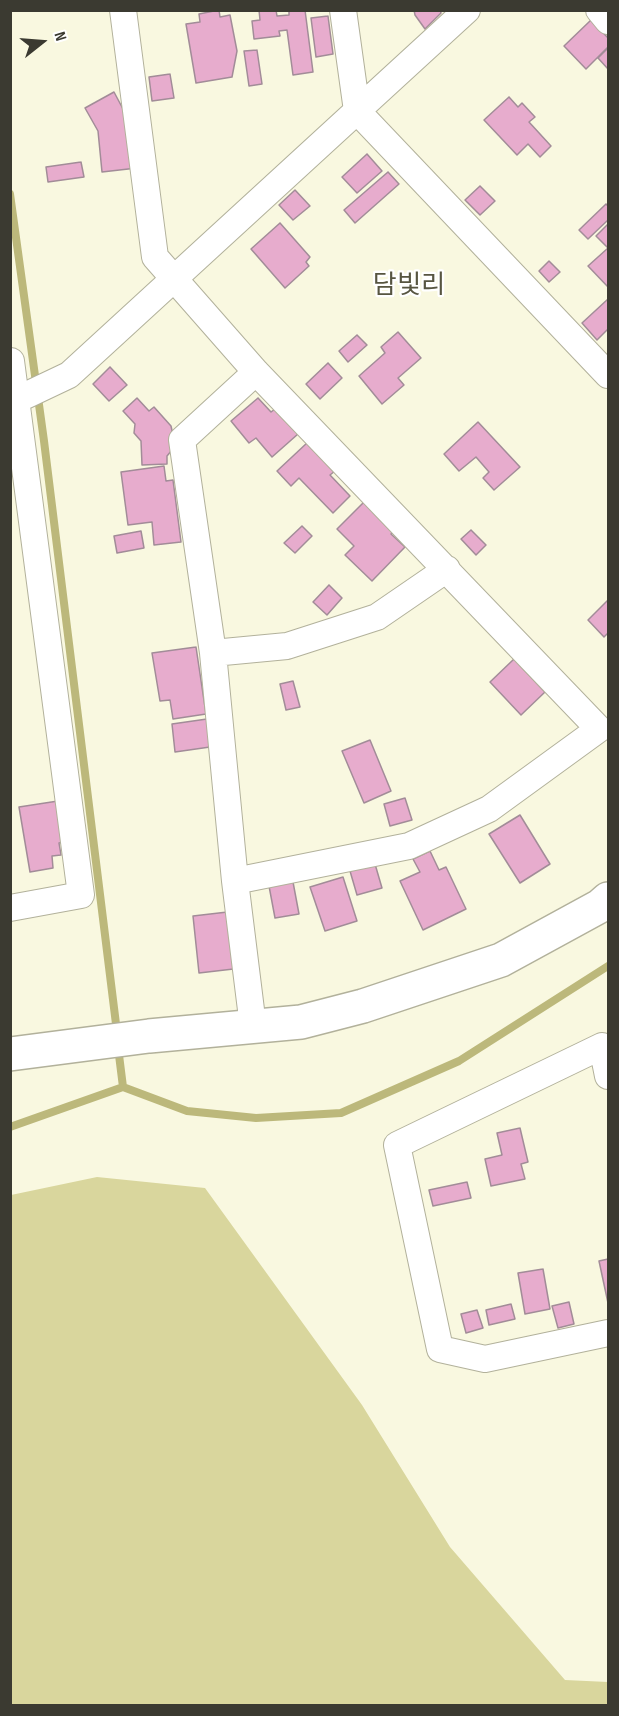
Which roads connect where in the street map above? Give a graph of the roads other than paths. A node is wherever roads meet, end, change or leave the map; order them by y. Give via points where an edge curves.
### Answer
1 (123, 10) edge
2 (343, 10) edge
3 (467, 10) edge
4 (599, 10) edge
5 (609, 21) edge
6 (357, 111) junction
7 (173, 280) junction
8 (11, 361) edge
9 (255, 372) junction
10 (609, 375) edge
11 (13, 402) edge
12 (447, 569) junction
13 (213, 652) junction
14 (605, 729) edge
15 (235, 881) junction
16 (609, 899) edge
17 (10, 908) edge
18 (253, 1026) junction
19 (10, 1054) edge
20 (609, 1076) edge
21 (609, 1333) edge

1 - 7 street via 155,257
2 - 6 street
3 - 6 street
4 - 5 street
6 - 7 street
6 - 10 street
7 - 9 street
7 - 11 street via 69,375
8 - 11 street
9 - 12 street
9 - 13 street via 182,440
11 - 17 street via 81,895
12 - 13 street via 377,617 287,646
12 - 14 street
13 - 15 street
14 - 15 street via 489,809 409,846
15 - 18 street
16 - 18 street via 501,960 363,1006 301,1022
18 - 19 street
20 - 21 street via 602,1046 397,1145 440,1349 484,1359

